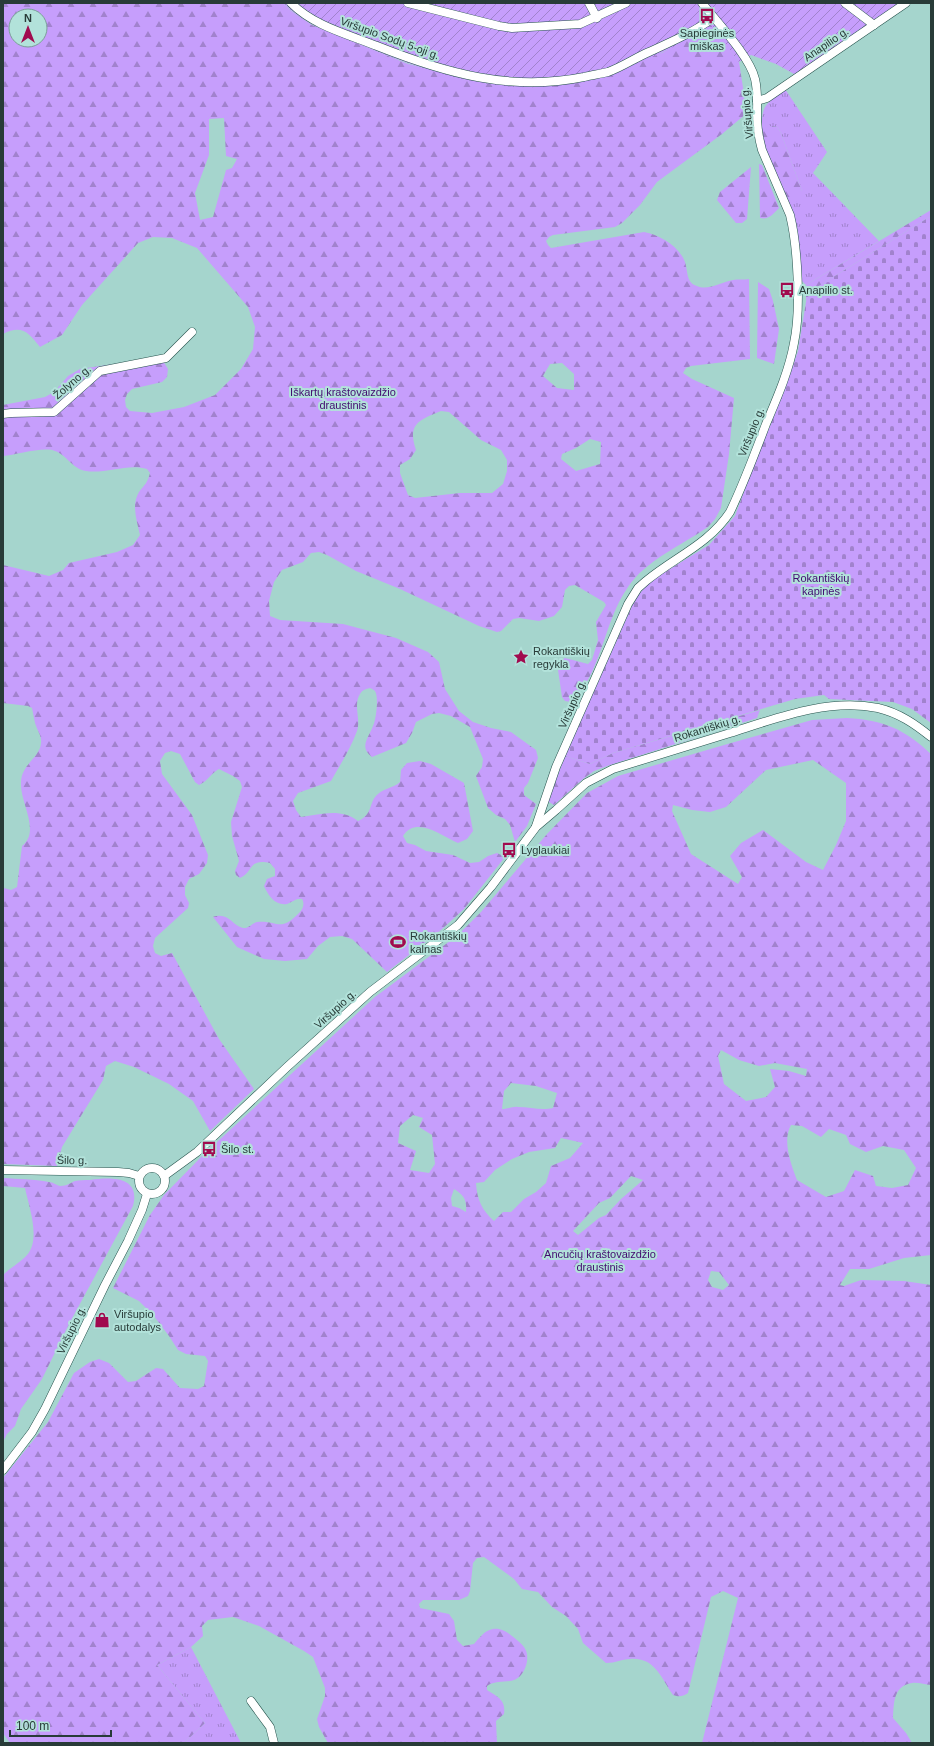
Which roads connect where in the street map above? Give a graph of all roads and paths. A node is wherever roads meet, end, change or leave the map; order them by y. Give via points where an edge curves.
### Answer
1 (291, 3) edge
2 (408, 3) edge
3 (589, 3) edge
4 (626, 3) edge
5 (702, 3) edge
6 (845, 3) edge
7 (906, 3) edge
8 (597, 18) junction
9 (713, 18) junction
10 (874, 25) junction
11 (757, 101) junction
12 (192, 332) dead end
13 (3, 414) edge
14 (931, 737) edge
15 (536, 827) junction
16 (516, 854) joint
17 (3, 1170) edge
18 (139, 1176) junction
19 (164, 1176) junction
20 (147, 1194) junction
21 (3, 1470) edge
22 (251, 1701) dead end
23 (274, 1743) edge

1 - 9 street, Viršupio Sodų 5-oji g. via 319,23 404,56 484,79 530,83 554,82 608,72
2 - 8 street via 512,28 573,25
3 - 8 street
4 - 8 street
5 - 9 street, Viršupio g.
6 - 10 street
7 - 10 street, Anapilio g.
9 - 11 street, Viršupio g. via 749,63 755,78
10 - 11 street, Anapilio g. via 767,98
11 - 15 street, Viršupio g. via 762,150 790,215 794,239 797,320 785,377 737,498 722,525 704,541 646,580 628,604 556,767
12 - 13 street, Žolyno g. via 166,358 100,371 54,412
14 - 15 street, Rokantiškių g. via 906,718 877,708 834,706 808,710 613,769 586,782
15 - 16 street, Rokantiškių g.
16 - 19 street, Viršupio g. via 491,888 458,925 370,992 197,1152
17 - 18 street, Šilo g. via 118,1172
18 - 19 street via 152,1168 159,1170
18 - 20 street via 139,1186
19 - 20 street via 160,1192
20 - 21 street, Viršupio g. via 128,1241 45,1409 32,1432
22 - 23 street via 270,1727

